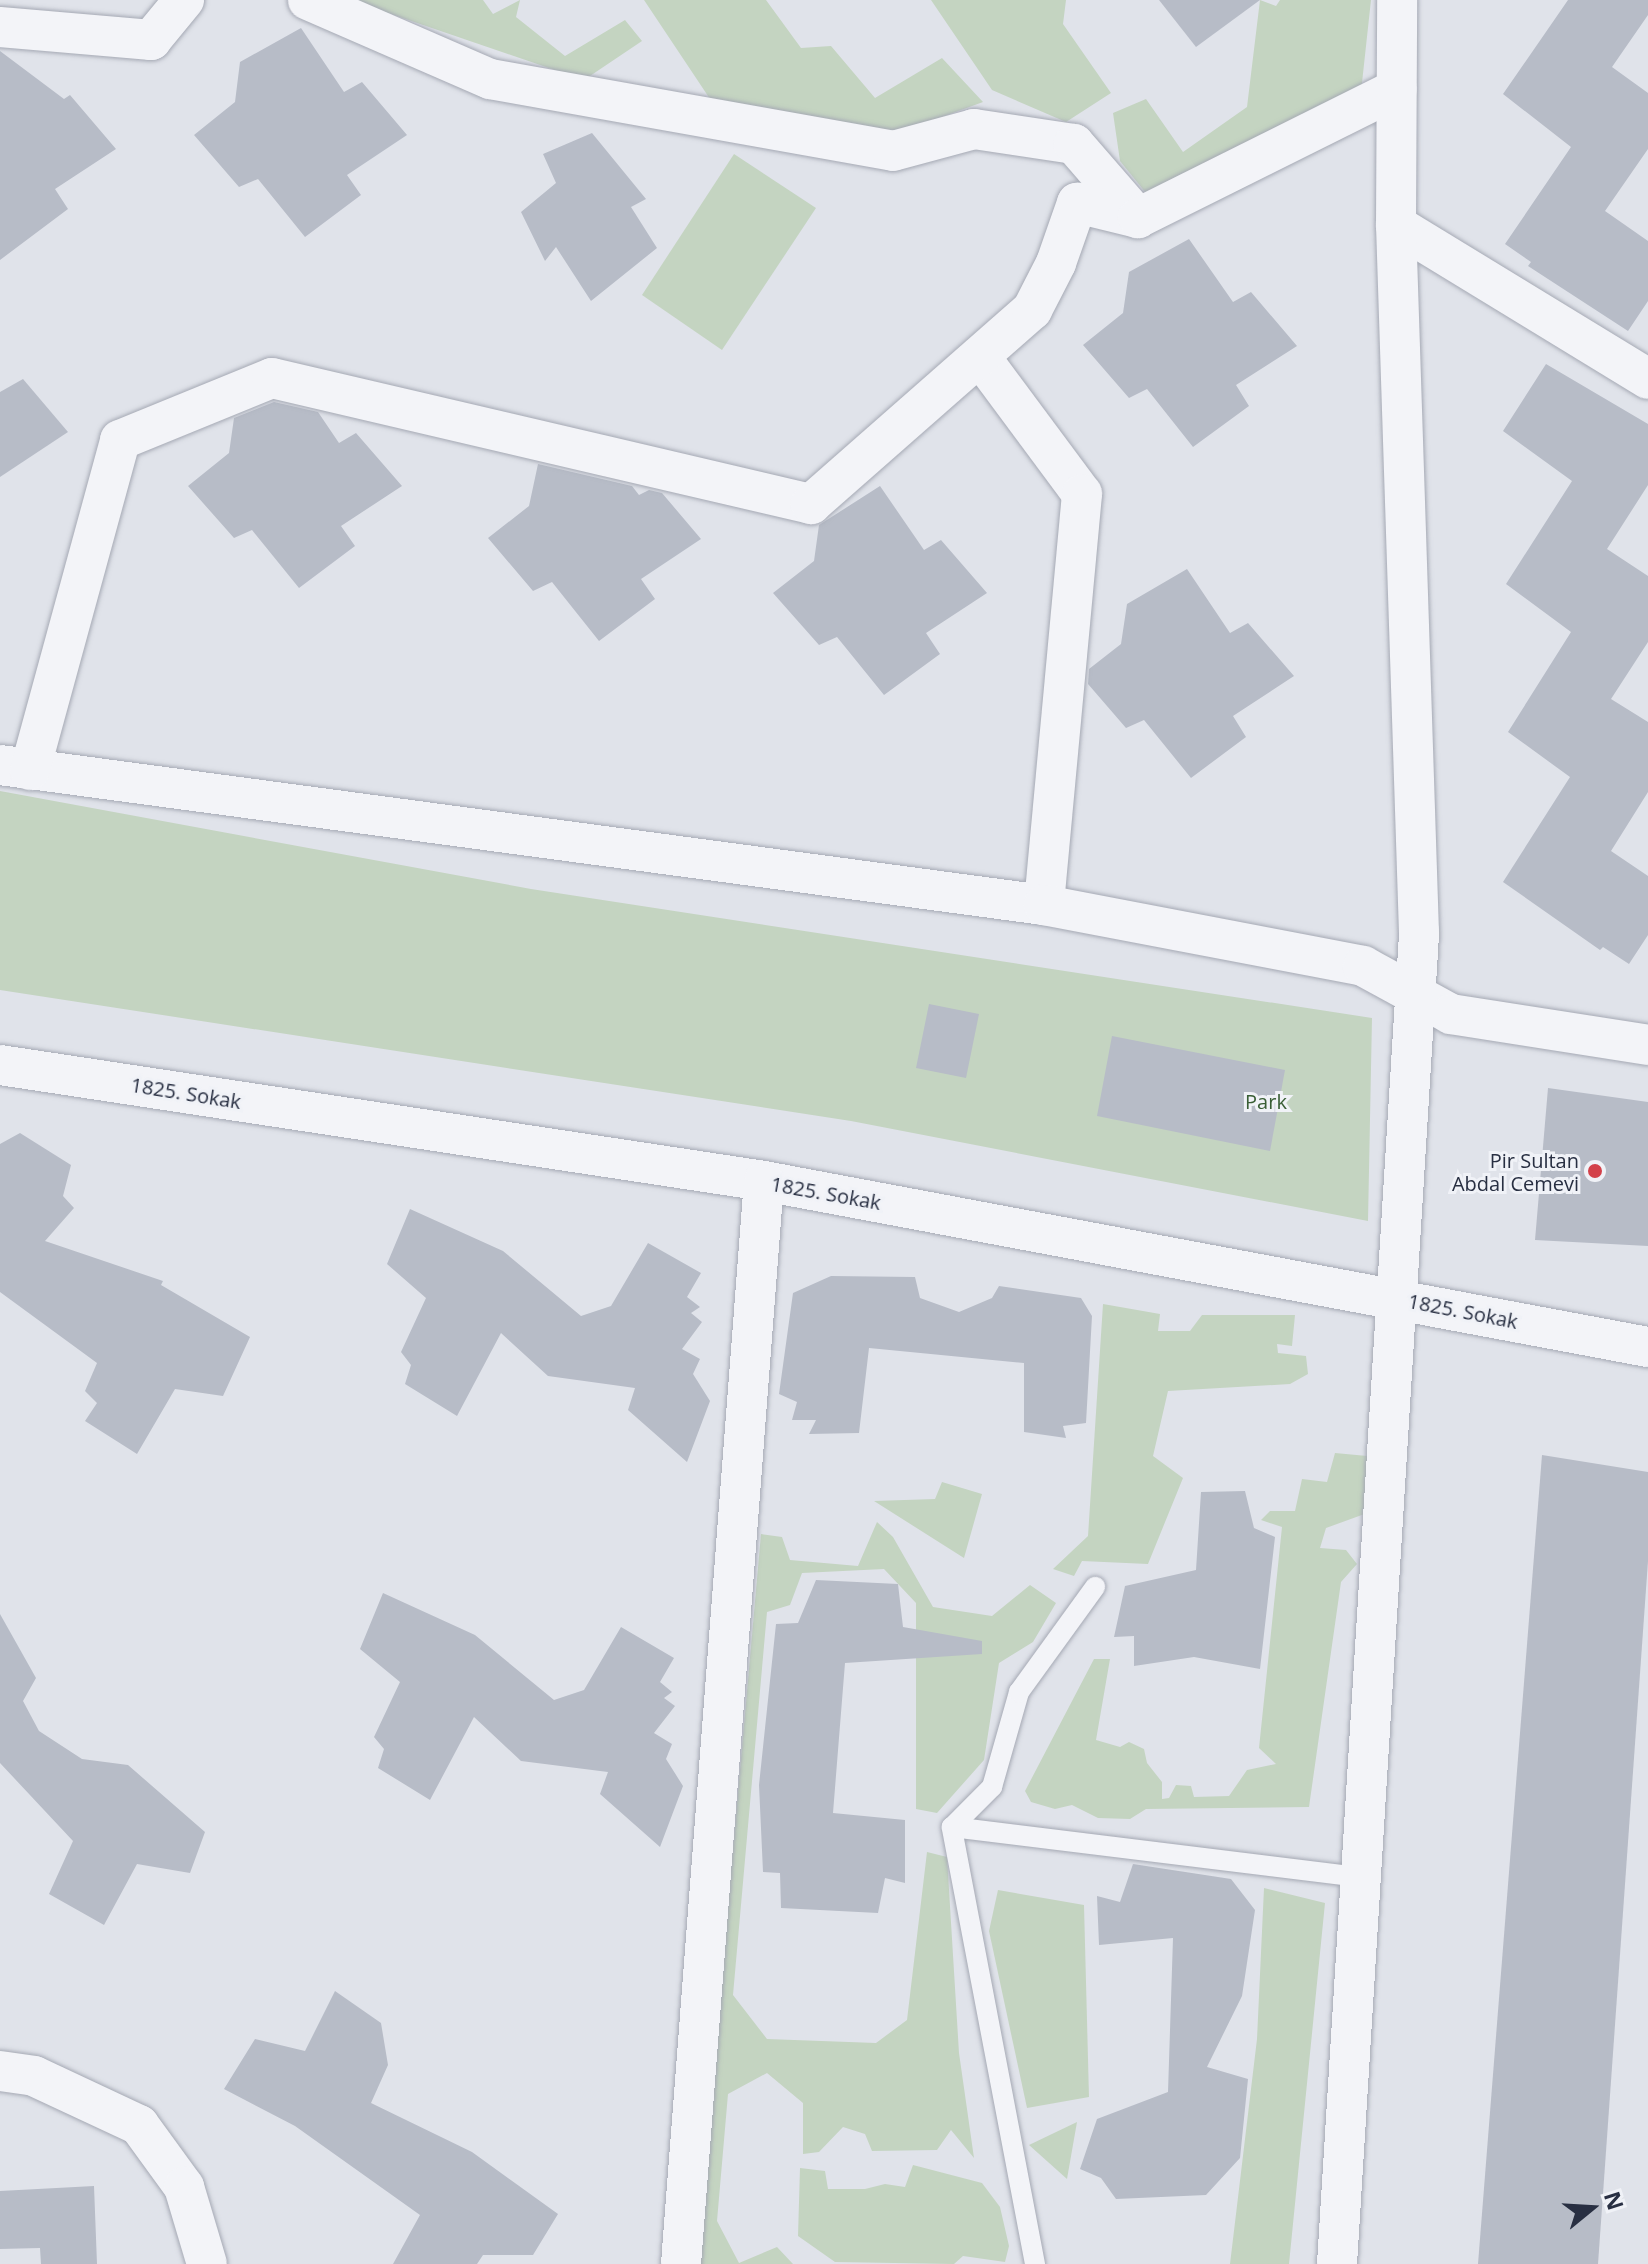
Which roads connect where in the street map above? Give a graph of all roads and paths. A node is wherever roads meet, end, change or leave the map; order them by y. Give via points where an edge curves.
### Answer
1 (184, 0) edge
2 (308, 0) edge
3 (1397, 0) edge
4 (0, 27) edge
5 (1397, 89) junction
6 (1138, 218) junction
7 (1396, 225) junction
8 (981, 358) junction
9 (1648, 379) edge
10 (15, 768) edge
11 (1044, 905) junction
12 (1415, 993) junction
13 (1648, 1045) edge
14 (0, 1065) edge
15 (764, 1181) junction
16 (1397, 1298) junction
17 (1648, 1347) edge
18 (1095, 1587) dead end
19 (952, 1827) junction
20 (1360, 1877) junction
21 (0, 2071) edge
22 (207, 2264) edge
23 (681, 2264) edge
24 (1035, 2264) edge
25 (1337, 2264) edge

1 - 4 street via 151,40
2 - 6 street via 490,79 893,151 974,129 1074,144
3 - 5 street
5 - 6 street
5 - 7 street
6 - 8 street via 1077,203 1032,310
7 - 9 street
7 - 12 street via 1419,933
8 - 10 street via 811,504 272,378 120,440
8 - 11 street via 1082,494
10 - 11 street
11 - 12 street via 1363,966
12 - 13 street via 1451,1014
12 - 16 street
14 - 15 street, 1825. Sokak
15 - 16 street, 1825. Sokak
15 - 23 street
16 - 17 street, 1825. Sokak
16 - 20 street
18 - 19 lane via 1019,1692 992,1787
19 - 20 lane
19 - 24 lane
20 - 25 street
21 - 22 street via 34,2076 139,2125 184,2187

